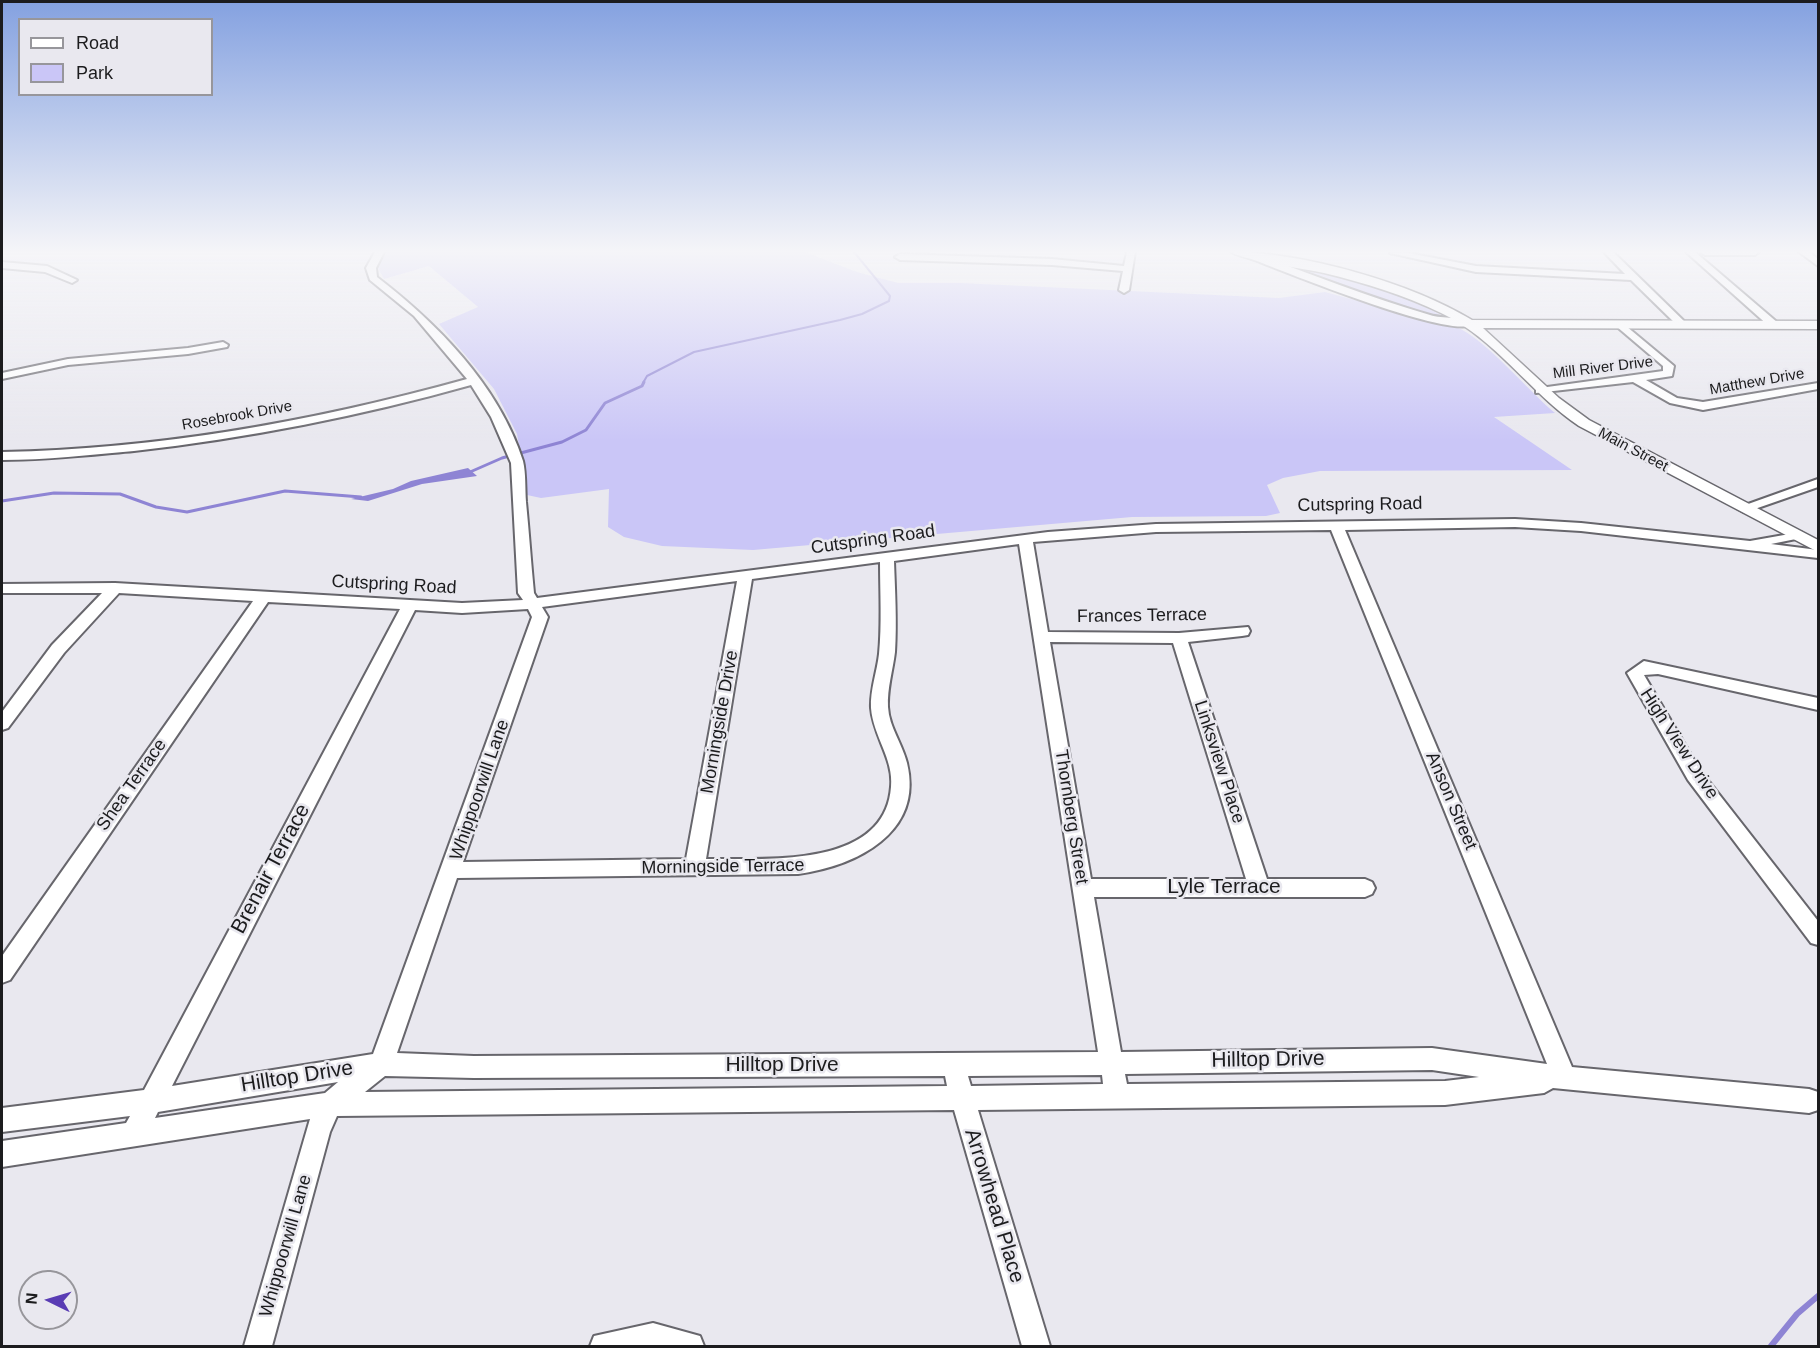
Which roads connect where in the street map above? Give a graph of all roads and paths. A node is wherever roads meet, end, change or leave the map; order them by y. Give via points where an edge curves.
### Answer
1 (416, 315) edge
2 (1451, 315) edge
3 (1672, 315) edge
4 (1762, 315) edge
5 (1469, 324) junction
6 (1620, 324) junction
7 (1683, 325) junction
8 (1774, 325) junction
9 (1818, 325) edge
10 (223, 345) dead end
11 (2, 376) edge
12 (1636, 380) junction
13 (473, 381) junction
14 (1818, 386) edge
15 (1540, 391) junction
16 (2, 456) edge
17 (1818, 483) edge
18 (1744, 508) junction
19 (1336, 525) junction
20 (1796, 535) junction
21 (1025, 539) junction
22 (1751, 545) junction
23 (1818, 546) edge
24 (1818, 554) edge
25 (887, 558) junction
26 (746, 577) junction
27 (2, 588) edge
28 (115, 588) junction
29 (263, 597) junction
30 (410, 605) junction
31 (533, 605) junction
32 (1242, 631) dead end
33 (1042, 637) junction
34 (1179, 638) junction
35 (1818, 704) edge
36 (2, 724) edge
37 (694, 868) junction
38 (452, 870) junction
39 (1258, 887) junction
40 (1082, 888) junction
41 (1365, 888) dead end
42 (1818, 936) edge
43 (2, 973) edge
44 (1112, 1062) junction
45 (381, 1064) junction
46 (953, 1065) junction
47 (1565, 1078) junction
48 (1117, 1095) junction
49 (962, 1098) junction
50 (150, 1101) junction
51 (1809, 1101) dead end
52 (330, 1104) junction
53 (2, 1120) edge
54 (134, 1133) junction
55 (2, 1154) edge
56 (258, 1347) edge
57 (604, 1347) edge
58 (690, 1347) edge
59 (1036, 1347) edge

1 - 13 street, Whippoorwill Lane
2 - 5 main road, Main Street
3 - 7 street
4 - 8 street
5 - 6 main road
5 - 15 main road, Main Street
6 - 7 main road
6 - 12 street, Mill River Drive via 1670,368 1668,374
7 - 8 main road
8 - 9 main road
10 - 11 street via 68,362
12 - 14 street, Matthew Drive via 1674,401 1704,406
12 - 15 street, Mill River Drive
13 - 16 street, Rosebrook Drive via 395,402 224,437 53,455
13 - 31 street, Whippoorwill Lane via 515,456 526,593
15 - 18 main road, Main Street via 1612,440
17 - 18 street
18 - 20 main road, Main Street
19 - 21 street, Cutspring Road via 1105,530
19 - 22 street, Cutspring Road via 1515,523
19 - 47 street, Anson Street
20 - 22 street, Cutspring Road
20 - 23 main road, Main Street
21 - 25 street, Cutspring Road
21 - 33 street, Thornberg Street
22 - 24 street, Cutspring Road via 1794,554
25 - 26 street, Cutspring Road
25 - 37 street, Morningside Terrace via 887,649 879,706 899,766 901,785 900,803 891,819 853,853 815,865
26 - 31 street, Cutspring Road
26 - 37 street, Morningside Drive
27 - 28 street, Cutspring Road
28 - 29 street, Cutspring Road
28 - 36 street via 58,649
29 - 30 street, Cutspring Road
29 - 43 street, Shea Terrace
30 - 31 street, Cutspring Road
30 - 50 street, Brenair Terrace
31 - 38 street, Whippoorwill Lane via 540,617
32 - 34 street, Frances Terrace
33 - 34 street, Frances Terrace
33 - 40 street, Thornberg Street
34 - 39 street, Linksview Place
35 - 42 street, High View Drive via 1658,668 1644,667 1635,672 1694,775
37 - 38 street, Morningside Terrace
38 - 45 street, Whippoorwill Lane
39 - 40 street, Lyle Terrace
39 - 41 street, Lyle Terrace
40 - 44 street, Thornberg Street
44 - 46 street, Hilltop Drive
44 - 47 street, Hilltop Drive via 1432,1059
44 - 48 street, Thornberg Street
45 - 46 street, Hilltop Drive
45 - 50 street, Hilltop Drive
45 - 52 street, Whippoorwill Lane
46 - 49 street, Arrowhead Place
47 - 48 street, Hilltop Drive via 1445,1093
47 - 51 street, Hilltop Drive
48 - 49 street, Hilltop Drive
49 - 52 street, Hilltop Drive
49 - 59 street, Arrowhead Place
50 - 53 street, Hilltop Drive
50 - 54 street, Brenair Terrace
52 - 54 street, Hilltop Drive
52 - 56 street, Whippoorwill Lane via 318,1131
54 - 55 street, Hilltop Drive
57 - 58 street via 653,1337

